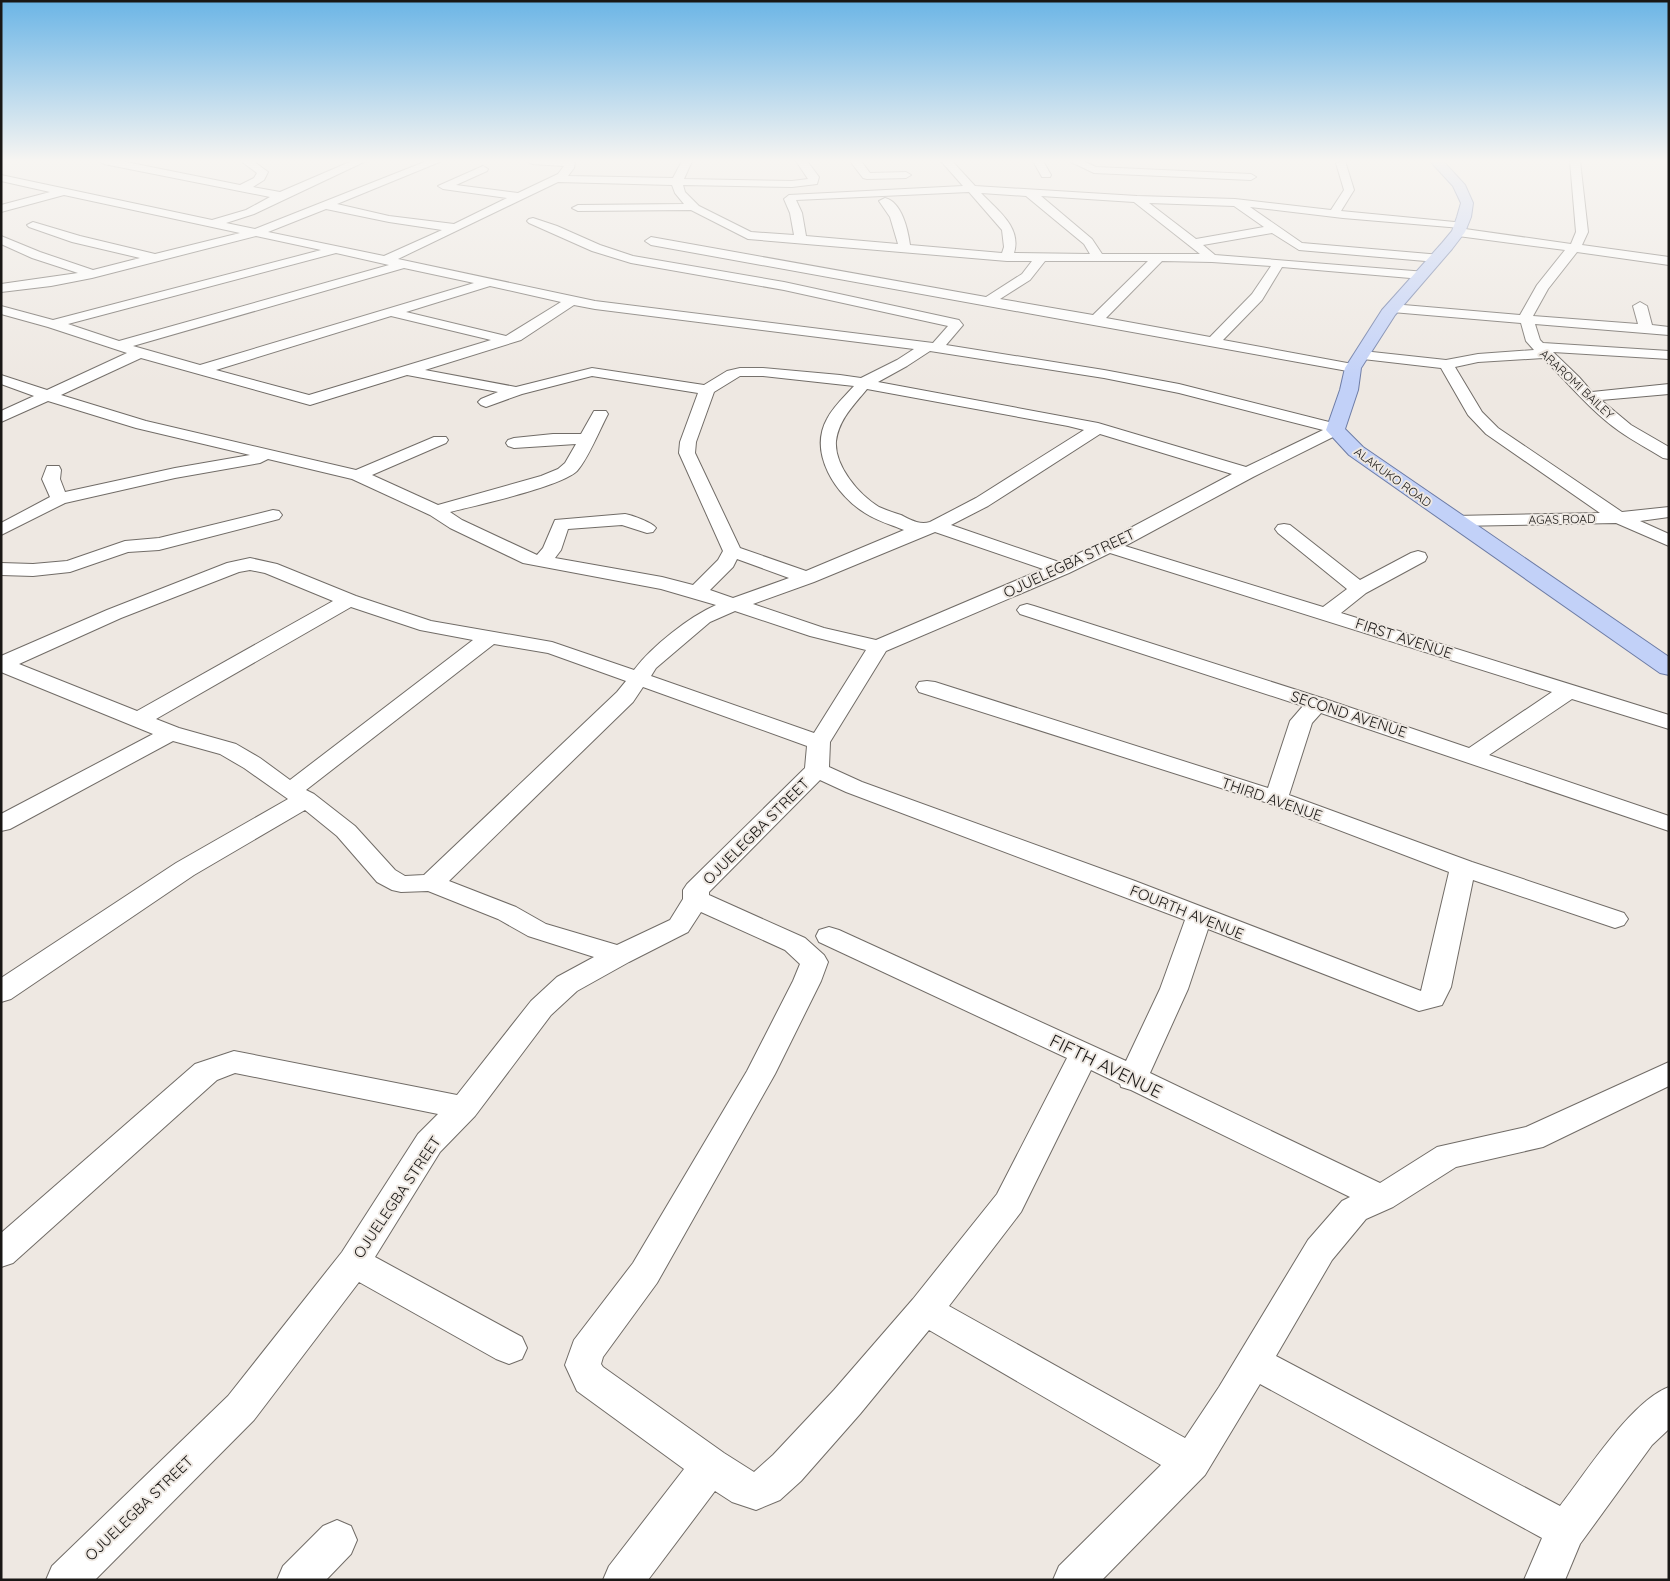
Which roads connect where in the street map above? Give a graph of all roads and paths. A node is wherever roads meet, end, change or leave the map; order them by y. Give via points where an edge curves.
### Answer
1 (63, 235) edge
2 (246, 235) edge
3 (269, 235) edge
4 (441, 235) edge
5 (568, 235) edge
6 (748, 235) edge
7 (799, 235) edge
8 (902, 235) edge
9 (1009, 235) edge
10 (1079, 235) edge
11 (1184, 235) edge
12 (1241, 235) edge
13 (1282, 235) edge
14 (1454, 235) edge
15 (1498, 235) edge
16 (1581, 235) edge
17 (800, 238) junction
18 (1, 240) edge
19 (651, 241) dead end
20 (1195, 243) junction
21 (904, 247) junction
22 (1575, 248) junction
23 (336, 250) junction
24 (1007, 257) junction
25 (1160, 257) junction
26 (155, 258) junction
27 (1041, 258) junction
28 (1099, 258) junction
29 (1212, 258) junction
30 (1437, 258) junction
31 (386, 260) junction
32 (1669, 261) edge
33 (1279, 263) junction
34 (404, 264) junction
35 (92, 274) junction
36 (1422, 275) junction
37 (488, 283) junction
38 (1, 288) edge
39 (571, 300) junction
40 (988, 301) junction
41 (1640, 306) dead end
42 (1392, 308) junction
43 (1, 310) edge
44 (394, 313) junction
45 (1526, 317) junction
46 (1096, 320) junction
47 (53, 324) junction
48 (1646, 329) junction
49 (1669, 331) edge
50 (508, 340) junction
51 (1213, 342) junction
52 (121, 345) junction
53 (932, 347) junction
54 (1542, 350) junction
55 (140, 353) junction
56 (1669, 355) edge
57 (1358, 362) junction
58 (1446, 364) junction
59 (203, 369) junction
60 (404, 371) junction
61 (1, 379) edge
62 (864, 383) junction
63 (1669, 389) edge
64 (708, 390) junction
65 (517, 391) junction
66 (48, 396) junction
67 (1588, 398) junction
68 (486, 402) dead end
69 (600, 414) dead end
70 (1, 417) edge
71 (1098, 428) junction
72 (1335, 429) junction
73 (587, 439) junction
74 (440, 440) dead end
75 (514, 443) dead end
76 (1669, 454) edge
77 (272, 456) junction
78 (53, 470) dead end
79 (1248, 473) junction
80 (358, 475) junction
81 (60, 499) junction
82 (436, 511) junction
83 (1669, 512) edge
84 (273, 515) dead end
85 (1620, 518) junction
86 (1455, 521) junction
87 (647, 528) dead end
88 (928, 528) junction
89 (1284, 529) dead end
90 (1, 530) edge
91 (1669, 541) edge
92 (1109, 547) junction
93 (732, 551) junction
94 (1418, 557) dead end
95 (540, 562) junction
96 (1, 569) edge
97 (1062, 569) junction
98 (807, 578) junction
99 (1359, 589) junction
100 (697, 592) junction
101 (349, 600) junction
102 (734, 604) junction
103 (1027, 610) dead end
104 (1327, 614) junction
105 (490, 637) junction
106 (878, 646) junction
107 (1, 664) edge
108 (1669, 668) edge
109 (639, 679) junction
110 (926, 687) dead end
111 (1569, 691) junction
112 (1317, 704) junction
113 (140, 719) junction
114 (1669, 722) edge
115 (171, 733) junction
116 (819, 742) junction
117 (1472, 756) junction
118 (817, 770) junction
119 (298, 795) junction
120 (1276, 798) junction
121 (1, 824) edge
122 (1669, 824) edge
123 (1463, 868) junction
124 (431, 883) junction
125 (696, 899) junction
126 (1199, 917) junction
127 (1615, 919) dead end
128 (829, 936) dead end
129 (619, 955) junction
130 (1, 992) edge
131 (1084, 1054) junction
132 (1669, 1073) edge
133 (1132, 1079) junction
134 (464, 1108) junction
135 (1382, 1198) junction
136 (1, 1253) edge
137 (354, 1262) junction
138 (925, 1310) junction
139 (509, 1348) dead end
140 (1253, 1362) junction
141 (1669, 1404) edge
142 (1191, 1462) junction
143 (710, 1466) junction
144 (1566, 1530) junction
145 (337, 1540) dead end
146 (69, 1579) edge
147 (297, 1580) edge
148 (623, 1580) edge
149 (1073, 1580) edge
150 (1544, 1580) edge

1 - 26 street
2 - 26 street
3 - 23 street
4 - 31 street
5 - 53 street via 631,259 784,286 954,323 956,325
6 - 17 street
7 - 17 street
8 - 21 street
9 - 24 street
10 - 28 street
11 - 20 street
12 - 20 street
13 - 30 street via 1302,247
14 - 30 main road
15 - 22 street
16 - 22 street
17 - 21 street
18 - 35 street
19 - 40 street
20 - 29 street
21 - 24 street
22 - 32 street
22 - 45 street via 1542,288
23 - 31 street
23 - 47 street
24 - 27 street
25 - 28 street
25 - 29 street
25 - 46 street
26 - 35 street
27 - 28 street
27 - 40 street via 1026,277
29 - 33 street
30 - 36 main road
31 - 34 street
33 - 36 street
33 - 51 street via 1257,296
34 - 37 street
34 - 52 street
35 - 38 street
36 - 42 main road
37 - 39 street
37 - 44 street
39 - 50 street via 524,333
39 - 53 street
40 - 46 street
41 - 48 street
42 - 45 street
42 - 57 main road
43 - 47 street
44 - 50 street
44 - 59 street
45 - 48 street
45 - 54 street, ARAROMI BAILEY via 1530,334
46 - 51 street
47 - 52 street
48 - 49 street
50 - 60 street
51 - 57 street
52 - 55 street
53 - 62 street
53 - 72 street via 1163,386
54 - 56 street
54 - 58 street
54 - 67 street, ARAROMI BAILEY
55 - 59 street
55 - 66 street
57 - 58 street
57 - 72 main road
58 - 85 street via 1476,415 1492,431
59 - 60 street via 310,400
60 - 65 street
61 - 66 street
62 - 64 street via 751,371 732,374
62 - 71 street
62 - 88 street via 834,420 828,442 830,459 841,479 872,510
63 - 67 street
64 - 65 street via 592,372
64 - 93 street via 688,442 687,453
65 - 68 street
66 - 70 street
66 - 77 street via 142,425
67 - 76 street, ARAROMI BAILEY via 1625,428
69 - 73 street
71 - 79 street
71 - 88 street via 982,502
72 - 79 street, OJUELEGBA STREET
72 - 86 main road, ALAKUKO ROAD via 1356,451
73 - 75 street
73 - 82 street via 564,473
74 - 80 street
77 - 80 street
77 - 81 street
78 - 81 street via 51,479
79 - 92 street, OJUELEGBA STREET
80 - 82 street
81 - 90 street
82 - 95 street via 456,524
83 - 85 street, AGAS ROAD
84 - 96 street via 159,544 125,548 70,566
85 - 86 street, AGAS ROAD
85 - 91 street
86 - 108 main road, ALAKUKO ROAD
87 - 95 street via 625,518 560,524 552,550
88 - 97 street
88 - 98 street
89 - 99 street
92 - 97 street, OJUELEGBA STREET
92 - 104 street, FIRST AVENUE
93 - 98 street
93 - 100 street via 726,563
94 - 99 street
95 - 100 street
97 - 106 street, OJUELEGBA STREET
98 - 102 street
99 - 104 street
100 - 102 street
101 - 105 street via 427,626
101 - 107 street via 270,568 243,564 114,614
101 - 113 street
102 - 106 street via 817,632
102 - 109 street via 703,618 649,664
103 - 112 street, SECOND AVENUE
104 - 111 street, FIRST AVENUE
105 - 109 street via 552,648
105 - 119 street
106 - 116 street, OJUELEGBA STREET
107 - 113 street
109 - 116 street
109 - 124 street via 625,697
110 - 120 street, THIRD AVENUE
111 - 114 street, FIRST AVENUE
111 - 117 street
112 - 117 street, SECOND AVENUE
112 - 120 street via 1301,721
113 - 115 street
115 - 119 street via 228,749
115 - 121 street
116 - 118 street, OJUELEGBA STREET
117 - 122 street, SECOND AVENUE
118 - 125 street, OJUELEGBA STREET via 696,890
118 - 126 street, FOURTH AVENUE via 854,787
119 - 124 street via 346,831 386,876 401,884
119 - 130 street
120 - 123 street, THIRD AVENUE
123 - 126 street, FOURTH AVENUE via 1437,986 1432,998 1419,1002
123 - 127 street, THIRD AVENUE
124 - 129 street via 507,913 537,930
125 - 129 street, OJUELEGBA STREET via 678,926
125 - 143 street via 795,944 814,962 755,1082 645,1273 587,1351 584,1365 590,1379
126 - 133 street via 1174,989
128 - 131 street, FIFTH AVENUE
129 - 134 street, OJUELEGBA STREET via 567,984 541,1008
131 - 133 street, FIFTH AVENUE
131 - 138 street via 1008,1202
132 - 135 street via 1532,1138 1448,1156
133 - 135 street, FIFTH AVENUE
134 - 136 street via 234,1062 206,1072
134 - 137 street, OJUELEGBA STREET via 429,1143
135 - 140 street via 1354,1210 1320,1250
137 - 139 street
137 - 146 street, OJUELEGBA STREET via 241,1408
138 - 142 street
138 - 143 street via 847,1402 766,1487 756,1491 746,1489
140 - 142 street
140 - 144 street
141 - 144 street via 1639,1433
142 - 149 street
143 - 148 street
144 - 150 street
145 - 147 street

